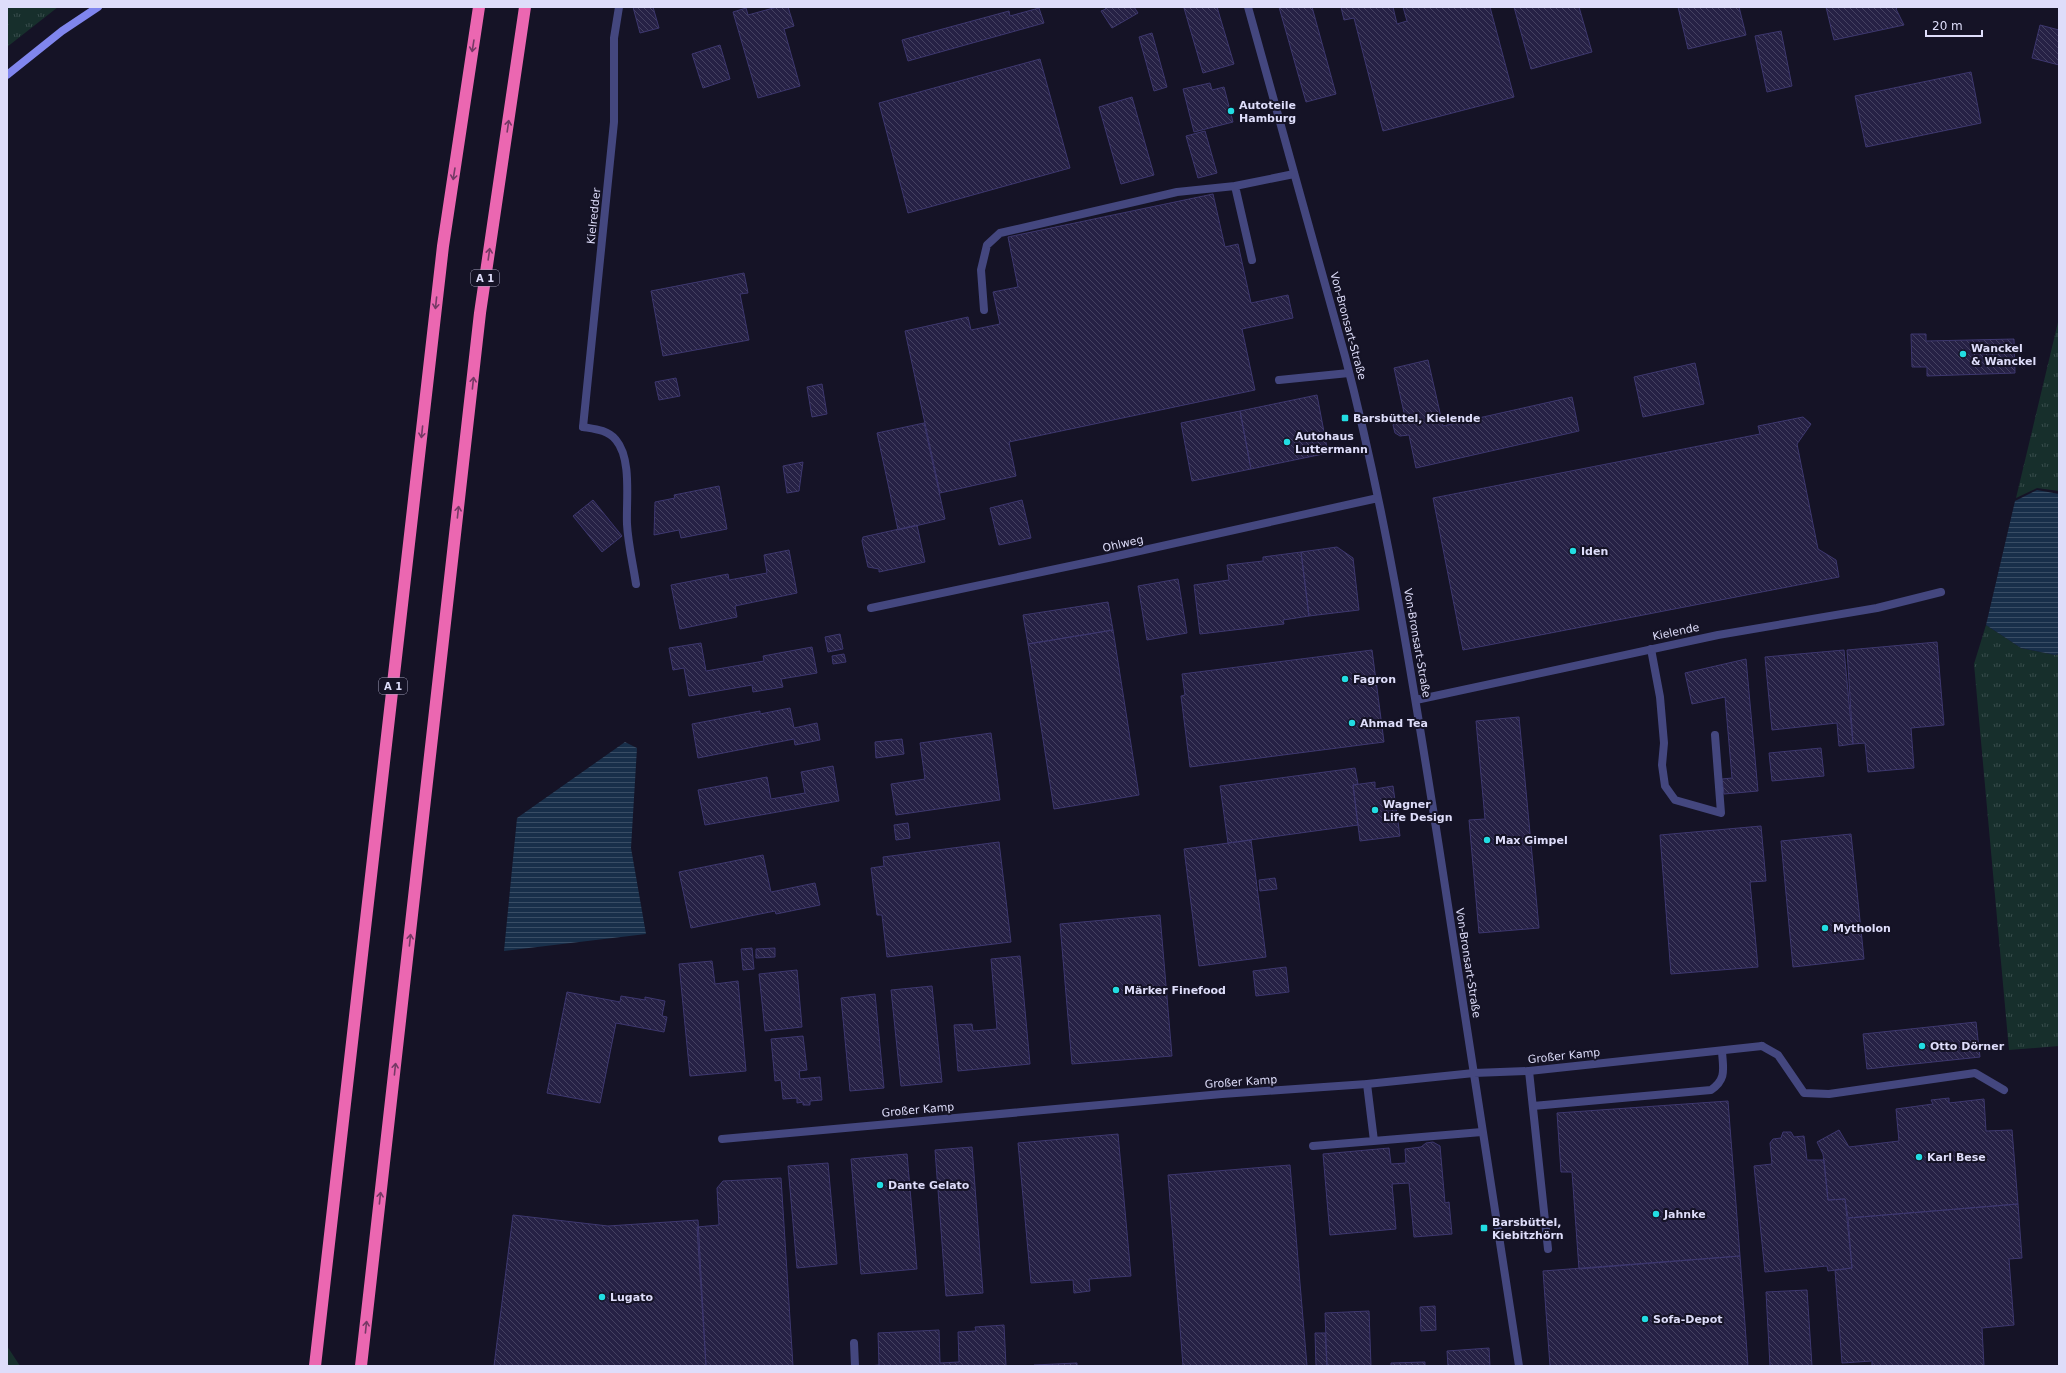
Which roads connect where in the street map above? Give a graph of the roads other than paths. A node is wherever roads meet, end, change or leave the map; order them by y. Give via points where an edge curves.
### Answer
1 (98, 7) edge
2 (479, 7) edge
3 (525, 7) edge
4 (619, 7) edge
5 (1248, 7) edge
6 (7, 75) edge
7 (1294, 174) junction
8 (1235, 186) junction
9 (1252, 260) dead end
10 (984, 310) dead end
11 (1349, 373) junction
12 (1279, 380) dead end
13 (1378, 498) junction
14 (636, 584) dead end
15 (1941, 592) dead end
16 (871, 608) dead end
17 (1651, 649) junction
18 (1416, 700) junction
19 (1715, 735) dead end
20 (1722, 1051) junction
21 (1529, 1071) junction
22 (1474, 1073) junction
23 (1367, 1084) junction
24 (2004, 1090) dead end
25 (1533, 1106) junction
26 (1482, 1132) junction
27 (722, 1139) dead end
28 (1374, 1141) junction
29 (1313, 1146) dead end
30 (1548, 1249) dead end
31 (854, 1343) dead end
32 (315, 1366) edge
33 (361, 1366) edge
34 (855, 1366) edge
35 (1519, 1366) edge

1 - 6 main road via 62,31
2 -> 32 highway, A 1 via 443,246
33 -> 3 highway, A 1 via 480,313
4 - 14 street, Kielredder via 614,38 614,122 583,427 605,431 616,439 623,450 627,525
5 - 7 street, Von-Bronsart-Straße
7 - 8 street
7 - 11 street, Von-Bronsart-Straße
8 - 9 street
8 - 10 street via 1177,192 1000,233 987,245 981,270
11 - 12 street
11 - 13 street, Von-Bronsart-Straße
13 - 16 street, Ohlweg
13 - 18 street, Von-Bronsart-Straße
15 - 17 street, Kielende via 1877,608
17 - 18 street, Kielende
17 - 19 street via 1660,697 1665,786 1675,800 1721,813
18 - 22 street, Von-Bronsart-Straße
20 - 21 street, Großer Kamp
20 - 24 street, Großer Kamp via 1762,1046 1778,1055 1804,1093 1829,1094 1975,1073
20 - 25 street via 1724,1074 1719,1084 1711,1090
21 - 22 street, Großer Kamp
21 - 25 street
22 - 23 street, Großer Kamp
22 - 26 street, Von-Bronsart-Straße
23 - 27 street, Großer Kamp via 1214,1095
23 - 28 street
25 - 30 street
26 - 28 street
26 - 35 street, Von-Bronsart-Straße
28 - 29 street
31 - 34 street

